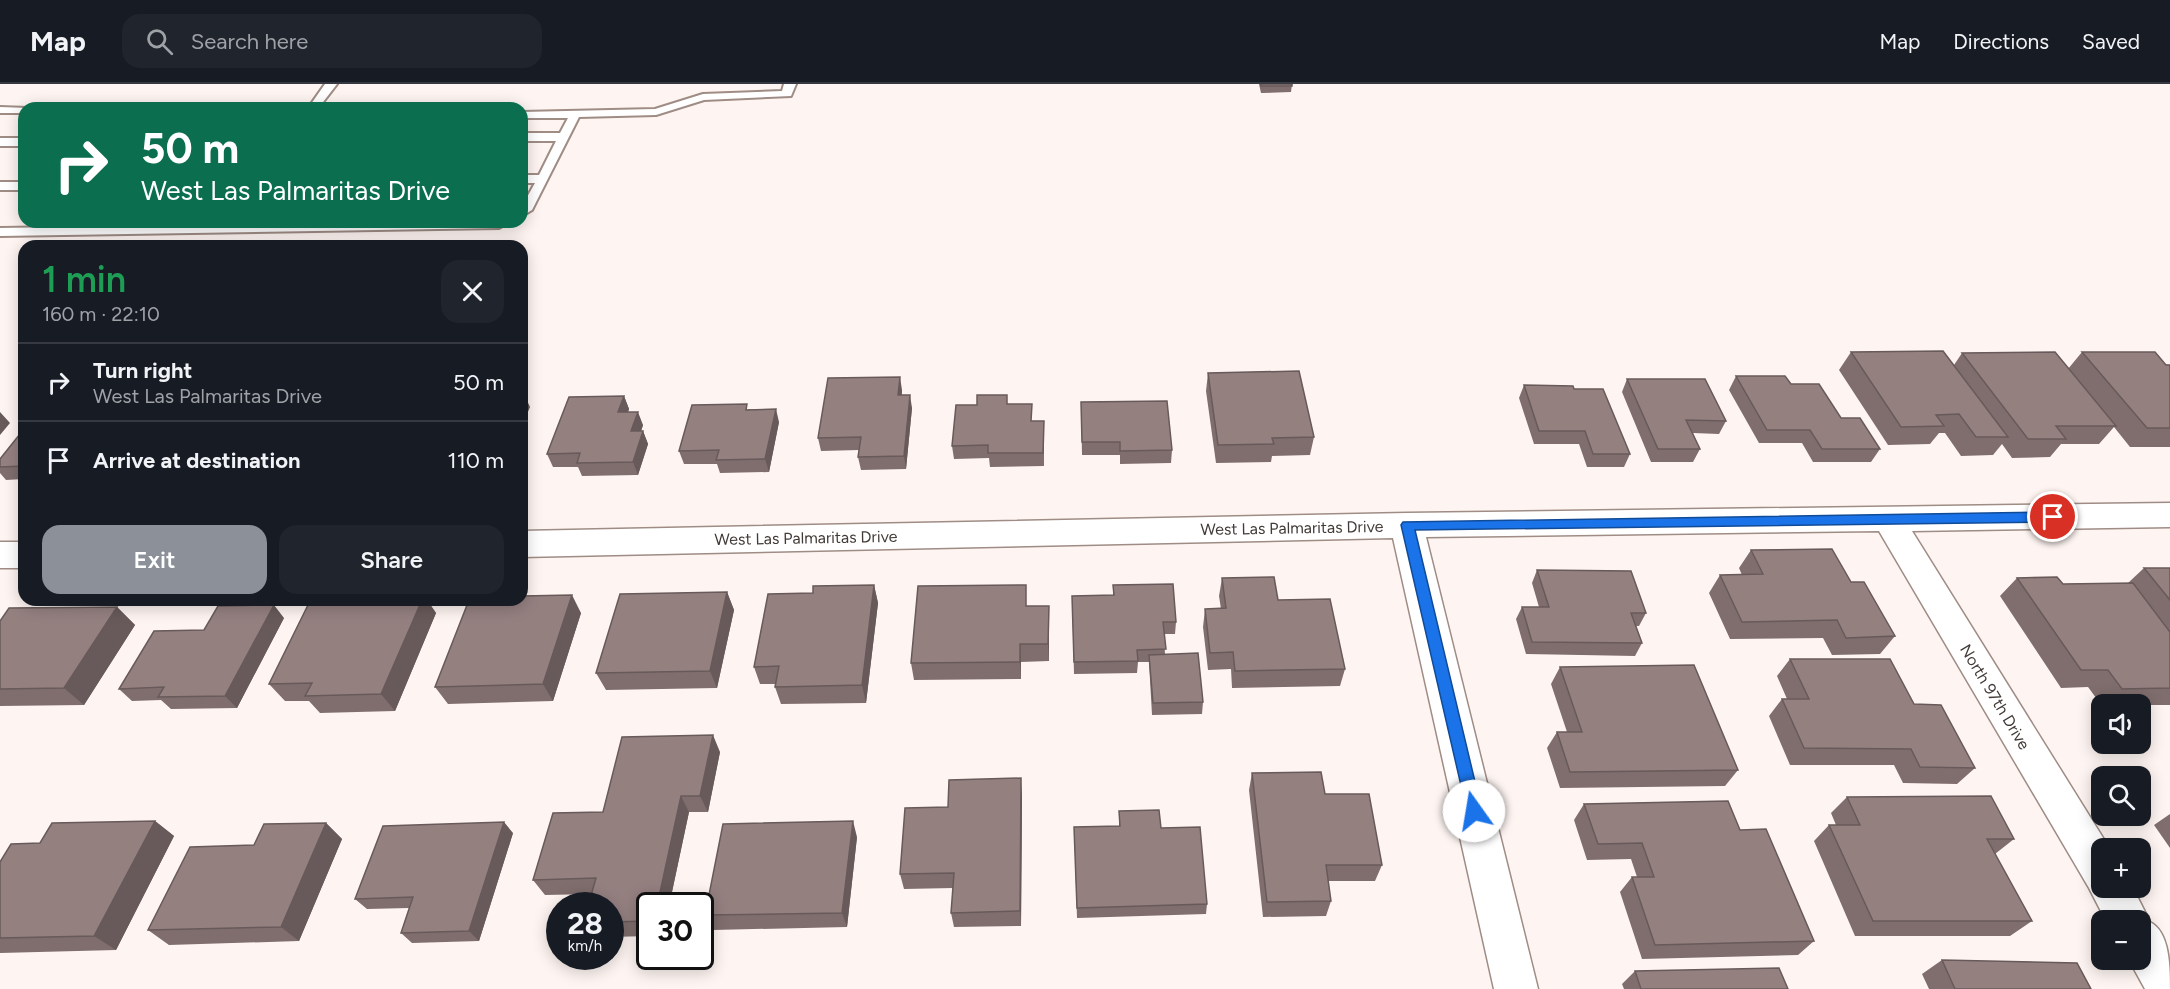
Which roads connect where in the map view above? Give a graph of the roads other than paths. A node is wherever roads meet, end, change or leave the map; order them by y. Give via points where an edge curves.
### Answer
1 (331, 84) edge
2 (709, 84) edge
3 (790, 84) edge
4 (703, 97) junction
5 (318, 102) edge
6 (0, 110) edge
7 (18, 110) edge
8 (575, 114) junction
9 (528, 115) edge
10 (528, 137) edge
11 (564, 137) junction
12 (0, 142) edge
13 (18, 142) edge
14 (528, 179) edge
15 (543, 179) junction
16 (0, 186) edge
17 (18, 186) edge
18 (528, 206) edge
19 (61, 228) edge
20 (0, 232) edge
21 (2170, 515) edge
22 (1889, 520) junction
23 (1407, 525) junction
24 (528, 544) edge
25 (0, 555) edge
26 (18, 555) edge
27 (2091, 856) edge
28 (2151, 957) edge
29 (1516, 989) edge
30 (2170, 989) edge

1 - 5 lane
2 - 4 lane
3 - 4 lane via 787,94
4 - 8 lane via 656,112
6 - 7 lane
8 - 9 lane
8 - 11 lane
10 - 11 lane
11 - 15 lane
12 - 13 lane
14 - 15 lane
15 - 18 lane
16 - 17 lane
19 - 20 lane
21 - 22 street, West Las Palmaritas Drive
22 - 23 street, West Las Palmaritas Drive
22 - 27 street, North 97th Drive
23 - 24 street, West Las Palmaritas Drive
23 - 29 street
25 - 26 street
28 - 30 street

